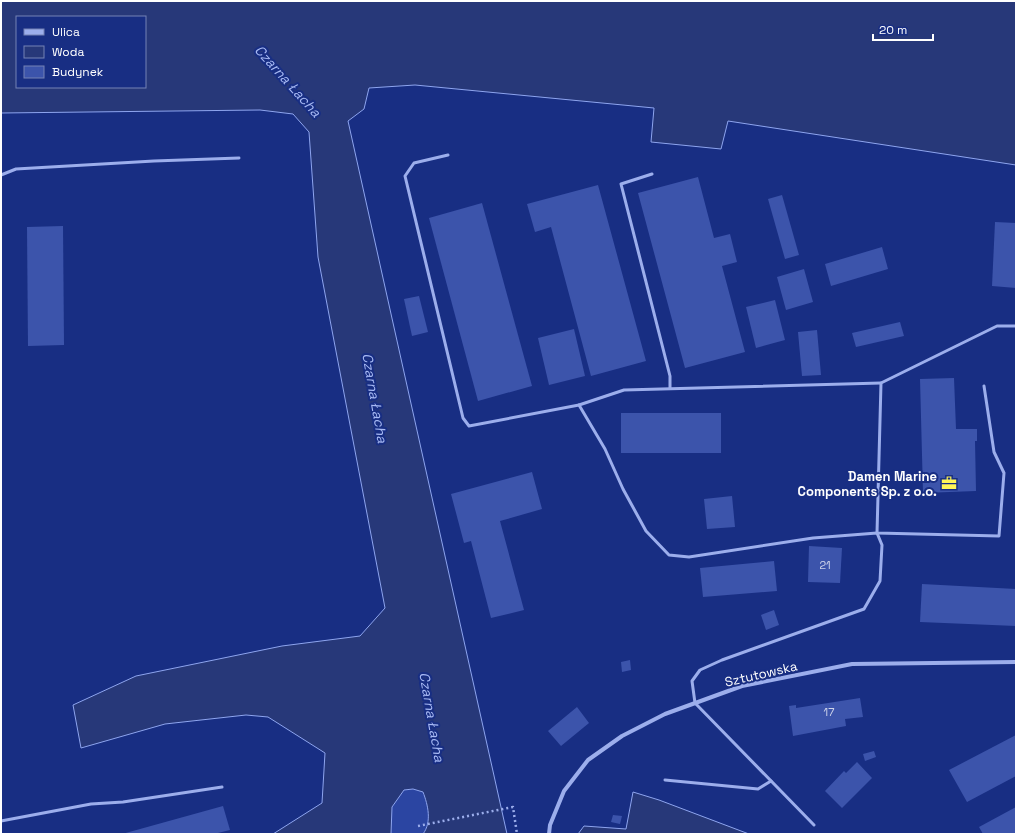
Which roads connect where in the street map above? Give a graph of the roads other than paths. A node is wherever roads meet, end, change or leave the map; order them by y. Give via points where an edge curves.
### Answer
1 (448, 155) dead end
2 (239, 158) dead end
3 (652, 174) dead end
4 (1, 175) edge
5 (1016, 326) edge
6 (881, 383) junction
7 (984, 386) dead end
8 (670, 388) junction
9 (579, 405) junction
10 (877, 533) junction
11 (1016, 662) edge
12 (695, 703) junction
13 (665, 780) dead end
14 (771, 781) junction
15 (222, 787) dead end
16 (1, 821) edge
17 (814, 825) dead end
18 (550, 834) edge

1 - 9 lane via 414,163 405,176 463,418 469,426
2 - 4 lane via 16,169
3 - 8 lane via 621,184 670,376
5 - 6 lane via 997,326
6 - 8 lane
6 - 10 lane
7 - 10 lane via 994,452 1004,473 998,536
8 - 9 lane via 624,390
9 - 10 lane via 605,449 646,531 669,555 689,557 813,538
10 - 12 lane via 882,545 880,581 864,609 700,670 692,681
11 - 12 street, Sztutowska via 852,664 742,686
12 - 14 lane
12 - 18 street, Sztutowska via 665,714 622,736 588,760 564,790 550,825
13 - 14 lane via 758,789
14 - 17 lane
15 - 16 lane via 123,802 91,804

